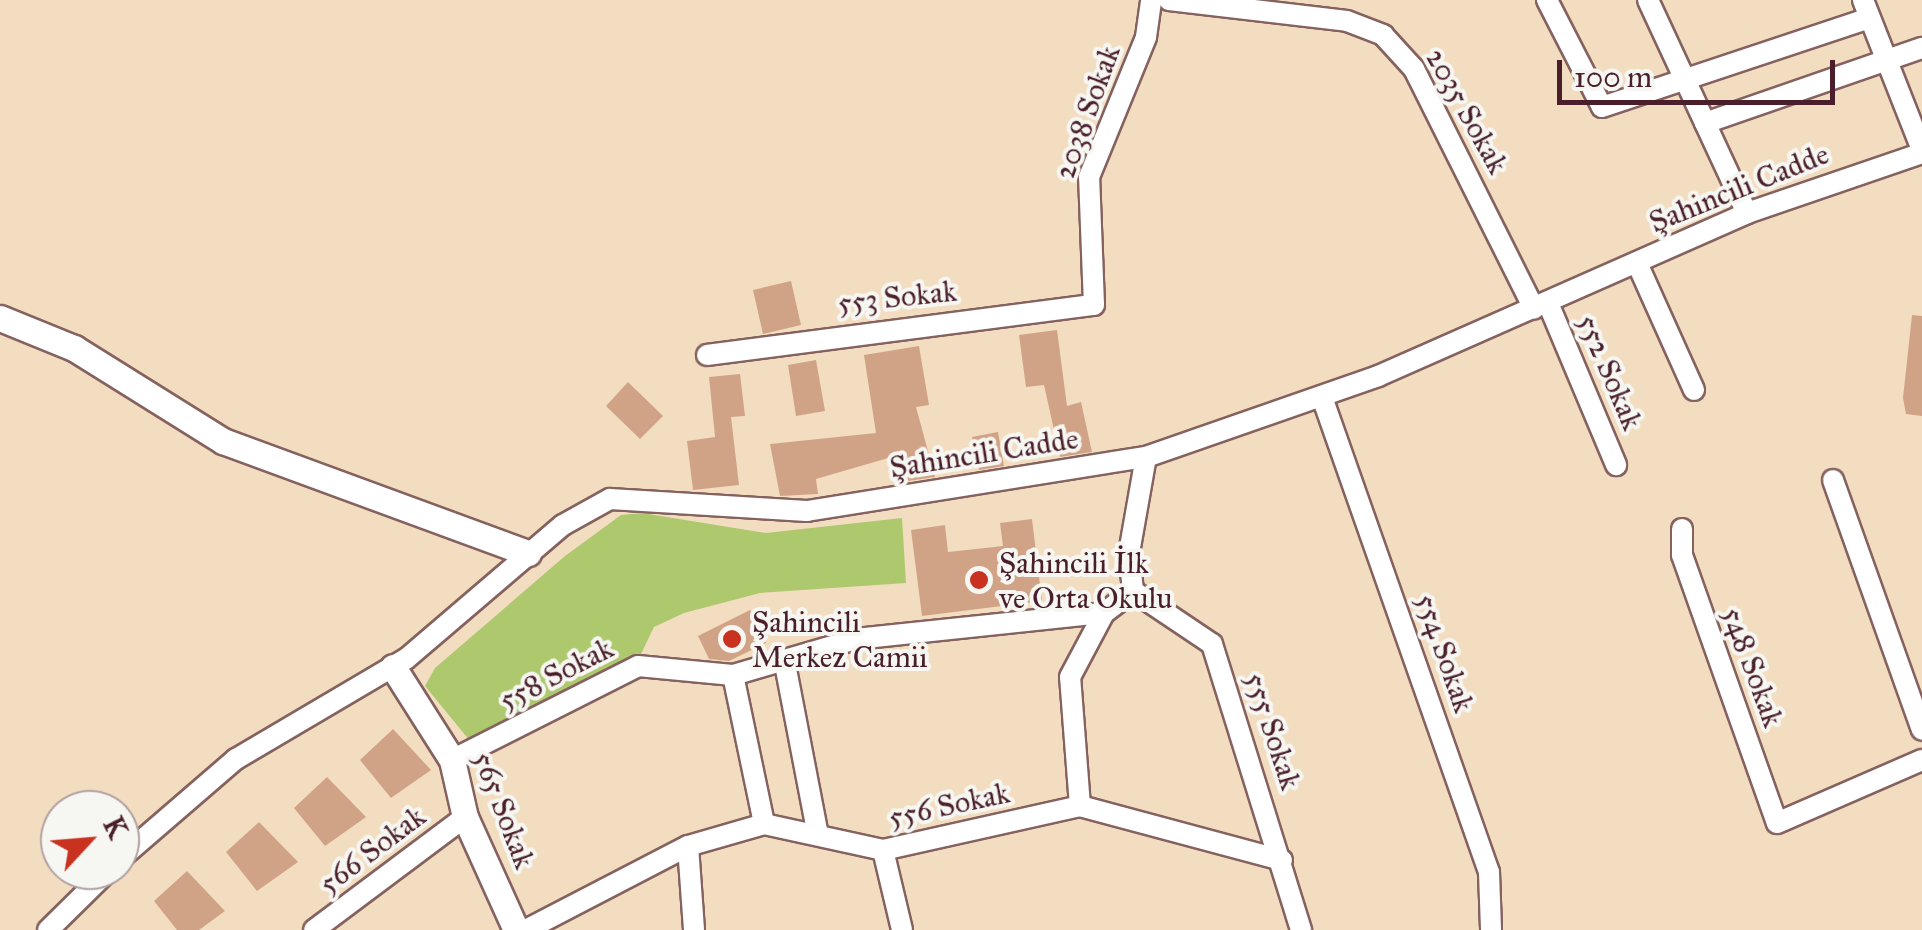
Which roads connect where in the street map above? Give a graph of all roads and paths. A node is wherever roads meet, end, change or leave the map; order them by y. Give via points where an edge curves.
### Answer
1 (1151, 0) edge
2 (1169, 0) edge
3 (1547, 0) edge
4 (1648, 0) edge
5 (1866, 9) edge
6 (1922, 48) edge
7 (1888, 62) junction
8 (1683, 79) junction
9 (1705, 123) junction
10 (1922, 152) edge
11 (1747, 212) junction
12 (1637, 263) junction
13 (1094, 305) joint
14 (1541, 306) junction
15 (0, 318) edge
16 (707, 355) dead end
17 (1694, 390) dead end
18 (1322, 397) junction
19 (1146, 458) junction
20 (1616, 465) dead end
21 (1832, 480) dead end
22 (1682, 530) dead end
23 (528, 553) junction
24 (1133, 591) junction
25 (1104, 613) junction
26 (785, 664) junction
27 (393, 667) junction
28 (733, 675) junction
29 (1922, 730) edge
30 (452, 760) junction
31 (1922, 760) edge
32 (1080, 806) junction
33 (466, 816) junction
34 (764, 824) junction
35 (818, 835) junction
36 (140, 841) edge
37 (688, 846) junction
38 (882, 850) junction
39 (1282, 860) junction
40 (88, 890) edge
41 (48, 930) edge
42 (314, 930) edge
43 (516, 930) edge
44 (526, 930) edge
45 (694, 930) edge
46 (902, 930) edge
47 (1301, 930) edge
48 (1491, 930) edge

1 - 13 street, 2038 Sokak via 1146,37 1089,178
2 - 14 street, 2035 Sokak via 1347,21 1383,35 1414,69
3 - 8 street via 1602,107
4 - 8 street
5 - 7 street
5 - 8 street
6 - 7 street
7 - 9 street
7 - 10 street
8 - 9 street
9 - 11 street
10 - 11 street, Şahincili Cadde
11 - 12 street, Şahincili Cadde
12 - 14 street, Şahincili Cadde
12 - 17 street
13 - 16 street, 553 Sokak
14 - 18 street, Şahincili Cadde
14 - 20 street, 552 Sokak
15 - 23 street via 74,348 223,441
18 - 19 street, Şahincili Cadde
18 - 48 street, 554 Sokak via 1489,872
19 - 23 street, Şahincili Cadde via 807,511 620,496
19 - 24 street via 1129,552
21 - 29 street
22 - 31 street, 548 Sokak via 1682,555 1777,823
23 - 27 street, Şahincili Cadde
24 - 25 street
24 - 39 street, 555 Sokak via 1212,644
25 - 26 street, 558 Sokak via 856,639
25 - 32 street via 1066,698
26 - 28 street, 558 Sokak
26 - 35 street
27 - 30 street, 565 Sokak
27 - 36 street, Şahincili Cadde via 236,759
28 - 30 street, 558 Sokak via 638,666
28 - 34 street
30 - 33 street, 565 Sokak
32 - 38 street, 556 Sokak
32 - 39 street, 556 Sokak
33 - 42 street, 566 Sokak
33 - 43 street, 565 Sokak
34 - 35 street, 556 Sokak
34 - 37 street, 556 Sokak
35 - 38 street, 556 Sokak
37 - 44 street, 556 Sokak
37 - 45 street
38 - 46 street
39 - 47 street, 555 Sokak
40 - 41 street

